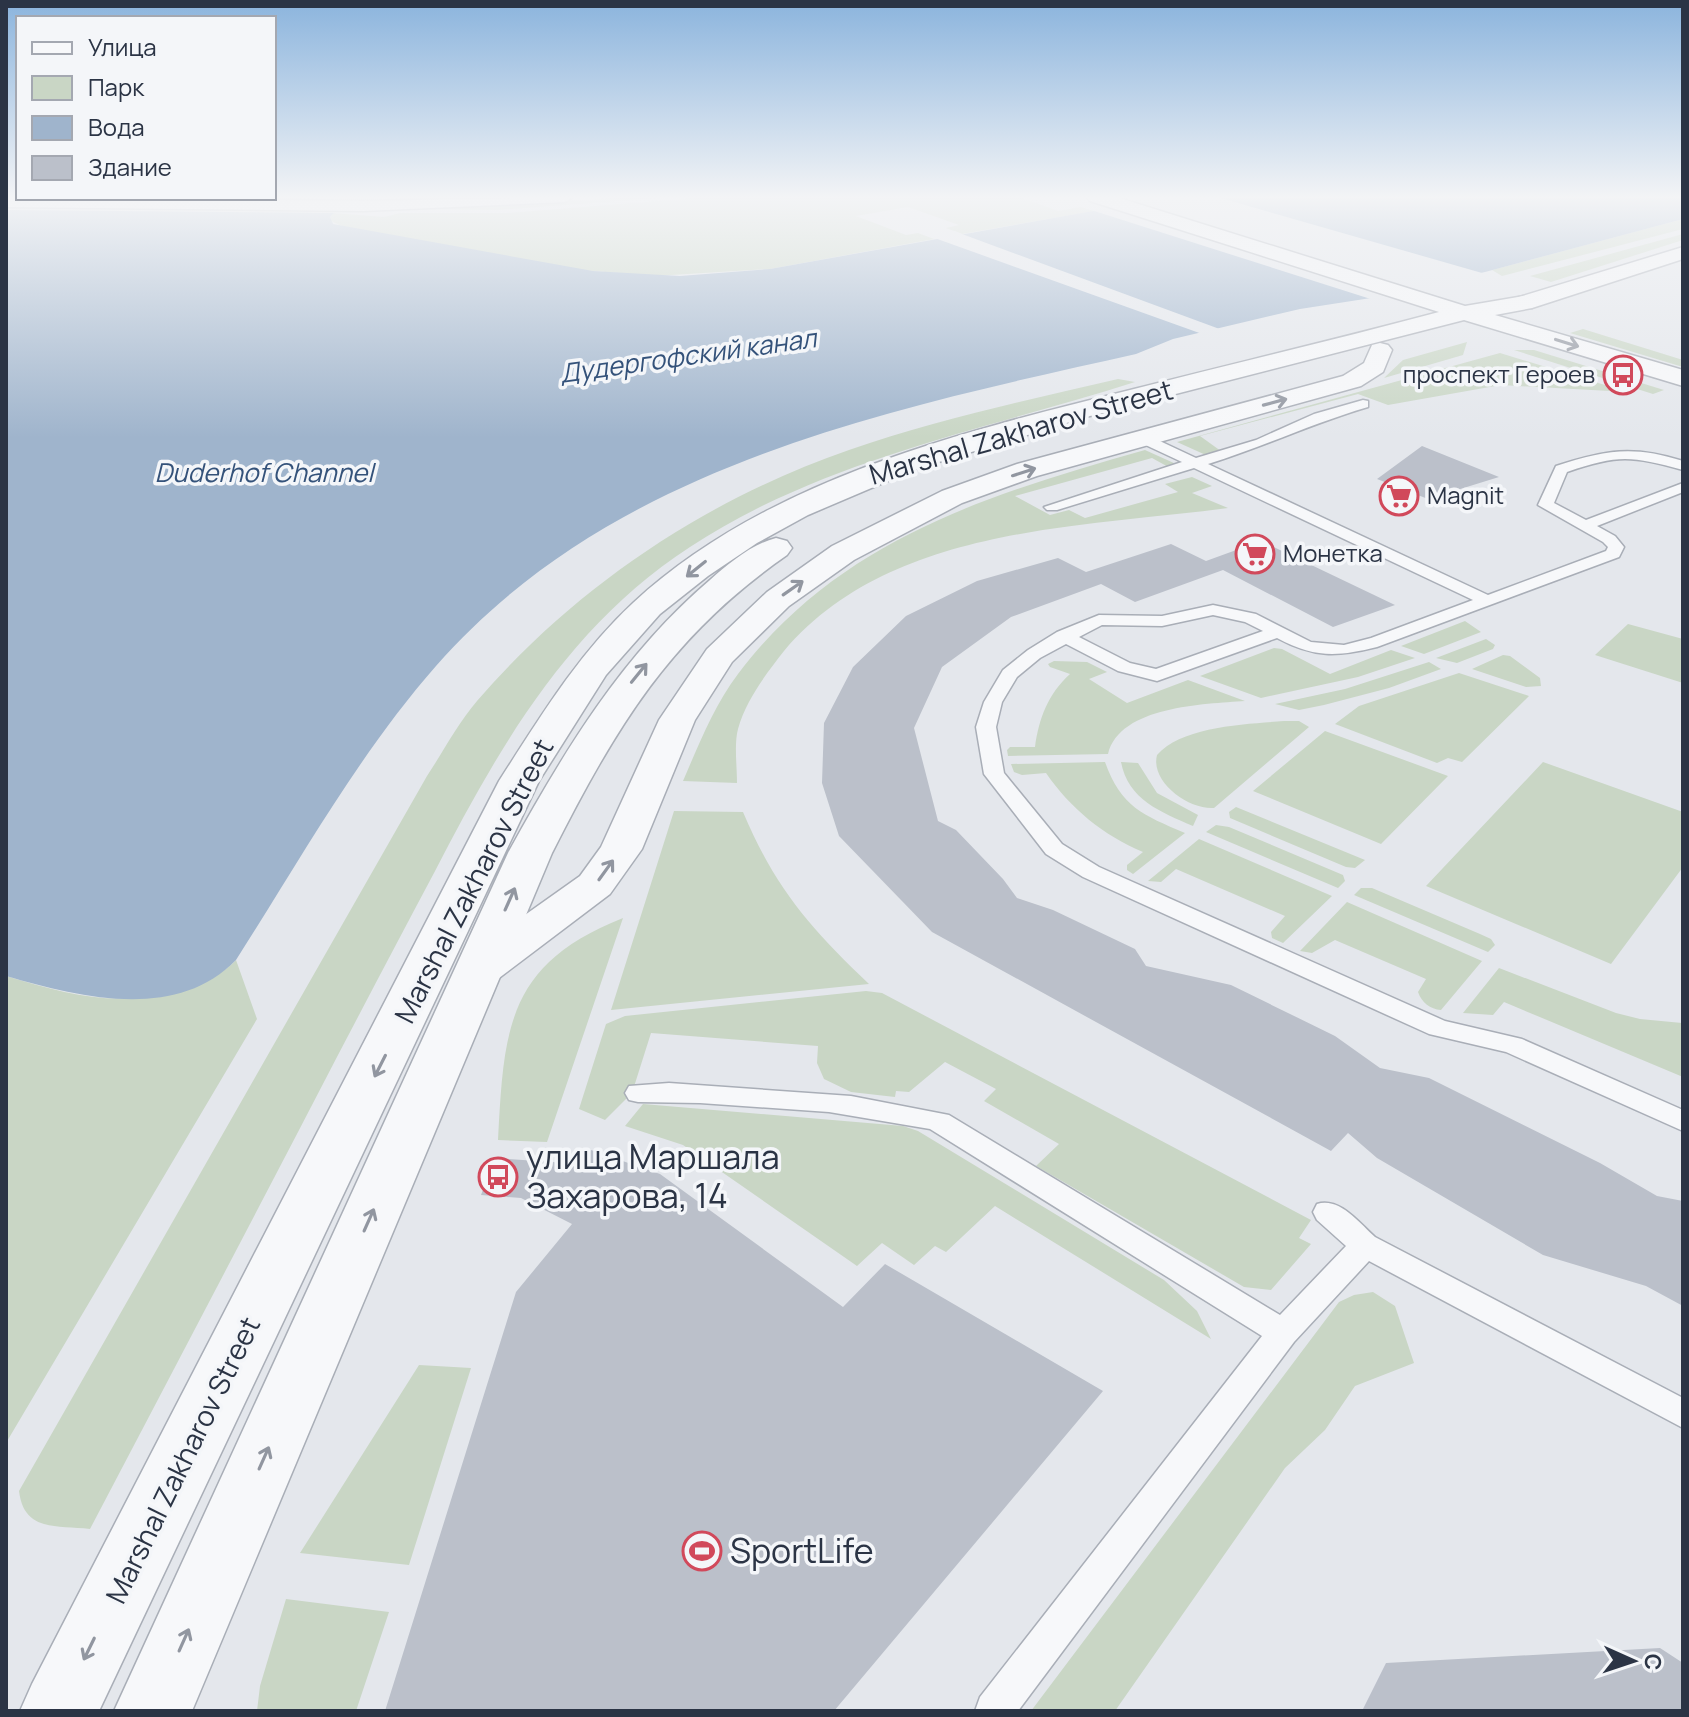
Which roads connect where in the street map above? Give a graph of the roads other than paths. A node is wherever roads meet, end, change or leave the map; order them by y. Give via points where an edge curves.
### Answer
1 (1349, 277) edge
2 (1606, 277) edge
3 (1476, 289) dead end
4 (1524, 303) junction
5 (1463, 313) junction
6 (1562, 315) dead end
7 (1492, 321) junction
8 (1380, 350) junction
9 (1683, 378) edge
10 (1363, 404) dead end
11 (1142, 438) junction
12 (1196, 464) junction
13 (1683, 466) edge
14 (1683, 487) edge
15 (1052, 507) dead end
16 (1587, 525) junction
17 (1486, 600) junction
18 (1278, 632) junction
19 (1063, 636) junction
20 (479, 970) junction
21 (638, 1093) dead end
22 (1683, 1121) edge
23 (1327, 1212) dead end
24 (1365, 1245) junction
25 (1283, 1333) junction
26 (1683, 1414) edge
27 (59, 1711) edge
28 (153, 1711) edge
29 (994, 1711) edge

1 - 5 street
2 - 4 street, Marshal Zakharov Street
3 - 4 street
4 - 5 street, Marshal Zakharov Street
4 - 6 street
4 - 7 street, Marshal Zakharov Street
5 - 7 street
5 -> 27 street, Marshal Zakharov Street via 1021,426 879,471 790,510 719,551 646,609 587,674 519,781
7 - 8 street, Marshal Zakharov Street
7 -> 9 street
11 -> 8 street via 1352,381 1375,367
20 -> 8 street, Marshal Zakharov Street via 566,784 633,679 687,617 755,560 822,520 967,461
10 - 12 lane
11 - 12 lane
20 -> 11 street via 595,885 621,849 677,720 719,656 778,599 843,553 952,497
12 - 15 lane
12 - 17 lane
13 - 16 lane via 1622,451 1561,469 1546,505
14 - 16 lane
16 - 17 lane via 1609,539 1616,547 1613,554
17 - 18 lane via 1344,650 1307,647
18 - 19 lane via 1250,618 1213,610 1162,621 1099,620
18 - 19 lane via 1157,675 1124,667
19 - 22 lane via 1010,674 986,727 994,774 1054,849 1128,891 1438,1028 1513,1045
28 -> 20 street, Marshal Zakharov Street
21 - 25 lane via 839,1103 939,1122
23 - 24 lane
24 - 25 lane
24 - 26 lane
25 - 29 lane

